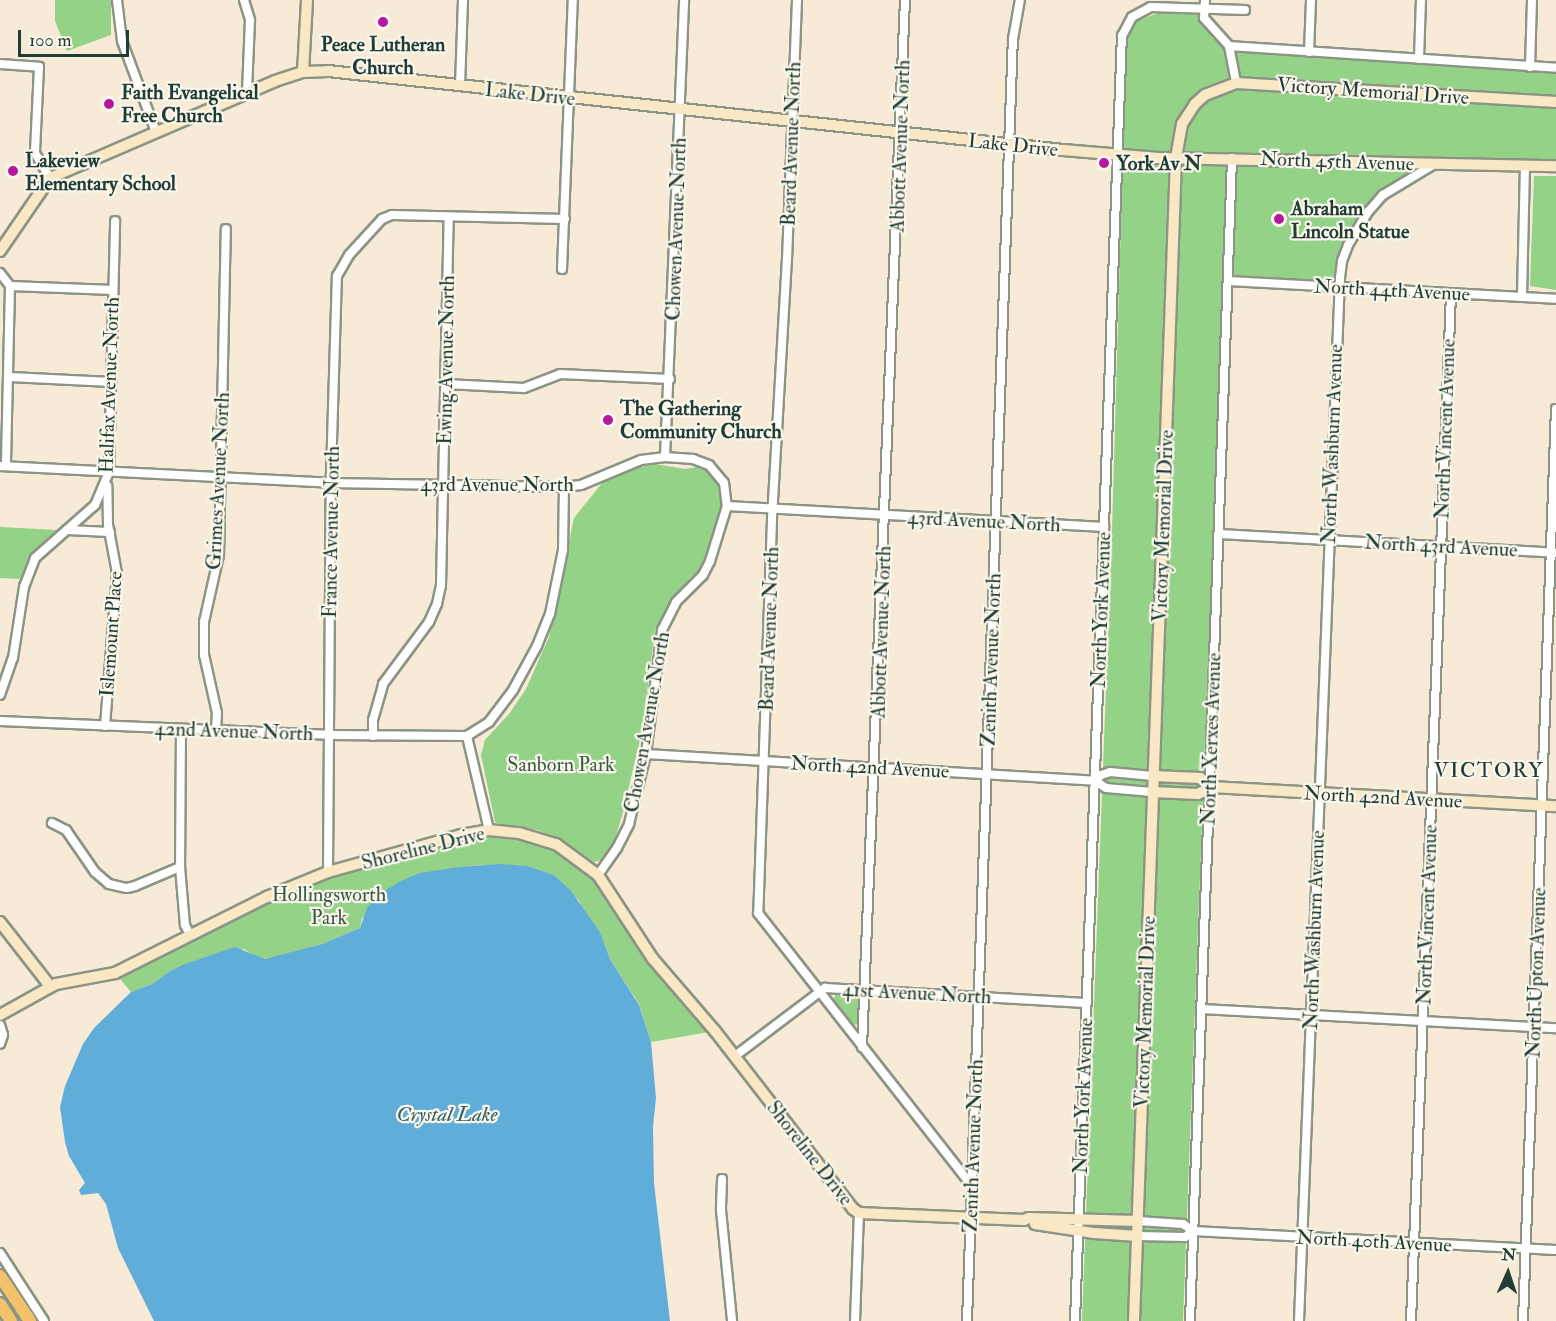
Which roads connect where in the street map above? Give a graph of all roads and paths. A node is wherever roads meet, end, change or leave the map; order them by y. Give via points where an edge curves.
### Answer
1 (117, 0) edge
2 (244, 0) edge
3 (307, 0) edge
4 (463, 0) edge
5 (573, 0) edge
6 (684, 0) edge
7 (797, 0) edge
8 (905, 0) edge
9 (1020, 0) edge
10 (1311, 0) edge
11 (1421, 0) edge
12 (1532, 0) edge
13 (1205, 4) edge
14 (1245, 10) dead end
15 (1229, 46) junction
16 (1309, 52) junction
17 (1419, 59) junction
18 (0, 64) edge
19 (1530, 66) junction
20 (1556, 68) edge
21 (303, 72) junction
22 (1236, 83) junction
23 (459, 86) junction
24 (247, 93) junction
25 (569, 98) junction
26 (1556, 102) edge
27 (680, 110) junction
28 (793, 122) junction
29 (156, 132) junction
30 (901, 133) junction
31 (1011, 144) junction
32 (1118, 154) junction
33 (1176, 158) junction
34 (1232, 158) junction
35 (1434, 164) junction
36 (1525, 165) junction
37 (1556, 166) edge
38 (50, 178) junction
39 (448, 217) junction
40 (565, 219) junction
41 (115, 221) dead end
42 (226, 229) dead end
43 (0, 251) edge
44 (562, 269) dead end
45 (0, 273) edge
46 (1228, 281) junction
47 (10, 286) junction
48 (1339, 287) junction
49 (113, 290) junction
50 (1451, 293) junction
51 (1522, 297) junction
52 (1556, 299) edge
53 (10, 377) junction
54 (670, 379) junction
55 (111, 382) junction
56 (446, 384) junction
57 (1556, 409) edge
58 (665, 457) junction
59 (3, 466) edge
60 (109, 472) junction
61 (222, 478) junction
62 (331, 483) junction
63 (443, 485) junction
64 (564, 487) junction
65 (727, 506) junction
66 (772, 509) junction
67 (885, 515) junction
68 (996, 522) junction
69 (1104, 527) junction
70 (67, 530) junction
71 (110, 532) junction
72 (1219, 534) junction
73 (1328, 540) junction
74 (1441, 546) junction
75 (1553, 553) edge
76 (0, 695) edge
77 (0, 721) edge
78 (105, 726) junction
79 (182, 729) junction
80 (216, 731) junction
81 (328, 735) junction
82 (373, 736) junction
83 (467, 736) junction
84 (645, 754) junction
85 (764, 761) junction
86 (875, 768) junction
87 (987, 774) junction
88 (1153, 776) junction
89 (1095, 781) junction
90 (1210, 787) junction
91 (1152, 792) junction
92 (1319, 793) junction
93 (1431, 799) junction
94 (1541, 806) junction
95 (1556, 806) edge
96 (52, 823) dead end
97 (489, 830) junction
98 (180, 867) junction
99 (328, 872) junction
100 (598, 875) junction
101 (0, 922) edge
102 (190, 935) junction
103 (50, 986) junction
104 (865, 990) junction
105 (819, 992) junction
106 (979, 996) junction
107 (1086, 1003) junction
108 (1201, 1009) junction
109 (0, 1015) edge
110 (1311, 1015) junction
111 (1423, 1021) junction
112 (0, 1025) edge
113 (1534, 1027) junction
114 (1556, 1028) edge
115 (0, 1044) edge
116 (862, 1047) junction
117 (735, 1056) junction
118 (722, 1179) dead end
119 (971, 1185) junction
120 (859, 1213) junction
121 (970, 1218) junction
122 (1079, 1218) junction
123 (1024, 1220) junction
124 (1138, 1221) junction
125 (1078, 1230) junction
126 (1193, 1231) junction
127 (1138, 1236) junction
128 (1302, 1237) junction
129 (1414, 1243) junction
130 (1525, 1249) junction
131 (1556, 1250) edge
132 (0, 1253) edge
133 (0, 1276) edge
134 (0, 1304) edge
135 (11, 1321) edge
136 (30, 1321) edge
137 (44, 1321) edge
138 (732, 1321) edge
139 (855, 1321) edge
140 (967, 1321) edge
141 (1075, 1321) edge
142 (1134, 1321) edge
143 (1190, 1321) edge
144 (1299, 1321) edge
145 (1411, 1321) edge
146 (1523, 1321) edge

1 - 29 street via 122,41
2 - 24 street via 250,20
3 - 21 street
4 - 23 street
5 - 25 street
6 - 27 street, Chowen Avenue North
7 - 28 street, Beard Avenue North
8 - 30 street, Abbott Avenue North
9 - 31 street, Zenith Avenue North via 1013,39
10 - 16 street
11 - 17 street
12 - 19 street
13 - 14 street, North York Avenue
13 - 15 street via 1204,18
13 - 32 street, North York Avenue via 1151,7 1126,25 1121,46
15 - 16 street, Victory Memorial Drive
15 - 22 street
16 - 17 street, Victory Memorial Drive
17 - 19 street, Victory Memorial Drive
18 - 38 street via 39,67 34,153
19 - 20 street, Victory Memorial Drive
21 - 23 street, Lake Drive via 328,71
21 - 24 street, Lake Drive
22 - 26 street, Victory Memorial Drive
22 - 33 street, Victory Memorial Drive via 1212,90 1195,104 1182,124
23 - 25 street, Lake Drive
24 - 29 street, Lake Drive
25 - 27 street, Lake Drive
25 - 40 street
27 - 28 street, Lake Drive
27 - 54 street, Chowen Avenue North
28 - 30 street, Lake Drive
28 - 66 street, Beard Avenue North
29 - 38 street, Lake Drive
30 - 31 street, Lake Drive
30 - 67 street, Abbott Avenue North
31 - 32 street, Lake Drive
31 - 68 street, Zenith Avenue North
32 - 33 street, North 45th Avenue
32 - 69 street, North York Avenue
33 - 34 street, North 45th Avenue
33 - 88 street, Victory Memorial Drive
34 - 35 street, North 45th Avenue
34 - 46 street, North Xerxes Avenue
35 - 36 street, North 45th Avenue
35 - 48 street, North Washburn Avenue via 1383,195 1368,212 1342,261
36 - 37 street, North 45th Avenue
36 - 51 street
38 - 43 street
39 - 40 street
39 - 56 street, Ewing Avenue North
39 - 62 street, France Avenue North via 392,215 382,219 349,255 338,276
40 - 44 street
41 - 49 street, Halifax Avenue North
42 - 61 street, Grimes Avenue North
45 - 47 street
46 - 48 street, North 44th Avenue
46 - 72 street, North Xerxes Avenue
47 - 49 street
47 - 53 street
48 - 50 street, North 44th Avenue
48 - 73 street, North Washburn Avenue
49 - 55 street, Halifax Avenue North
50 - 51 street, North 44th Avenue
50 - 74 street, North Vincent Avenue
51 - 52 street, North 44th Avenue
53 - 55 street
53 - 59 street
54 - 56 street via 560,374 524,388
54 - 58 street, Chowen Avenue North
55 - 60 street, Halifax Avenue North
56 - 63 street, Ewing Avenue North
57 - 75 street, North Upton Avenue
58 - 64 street, 43rd Avenue North via 641,460
58 - 65 street, 43rd Avenue North via 693,459 709,465 724,483
59 - 60 street, 43rd Avenue North
60 - 61 street, 43rd Avenue North
60 - 70 street, Halifax Avenue North via 95,505
60 - 71 street, Islemount Place via 106,508
61 - 62 street, 43rd Avenue North
61 - 80 street, Grimes Avenue North via 219,555 204,622 204,656 217,713
62 - 63 street, 43rd Avenue North
62 - 81 street, France Avenue North
63 - 64 street, 43rd Avenue North
63 - 82 street, Ewing Avenue North via 443,565 437,604 418,639 383,684 373,720
64 - 83 street via 563,550 550,614 513,690 489,722
65 - 66 street, 43rd Avenue North
65 - 84 street, Chowen Avenue North via 703,575 676,602 662,630
66 - 67 street, 43rd Avenue North
66 - 85 street, Beard Avenue North
67 - 68 street, 43rd Avenue North
67 - 86 street, Abbott Avenue North
68 - 69 street, 43rd Avenue North
68 - 87 street, Zenith Avenue North
69 - 89 street, North York Avenue
70 - 71 street
70 - 76 street, Halifax Avenue North via 41,550 29,571 13,658
71 - 78 street, Islemount Place via 117,573
72 - 73 street, North 43rd Avenue
72 - 90 street, North Xerxes Avenue
73 - 74 street, North 43rd Avenue
73 - 92 street, North Washburn Avenue
74 - 75 street, North 43rd Avenue
74 - 93 street, North Vincent Avenue
75 - 94 street, North Upton Avenue
77 - 78 street, 42nd Avenue North
78 - 79 street, 42nd Avenue North
79 - 80 street, 42nd Avenue North
79 - 98 street
80 - 81 street, 42nd Avenue North
81 - 82 street, 42nd Avenue North
81 - 99 street, France Avenue North
82 - 83 street, 42nd Avenue North
83 - 97 street
84 - 85 street, North 42nd Avenue
84 - 100 street, Chowen Avenue North via 626,833
85 - 86 street, North 42nd Avenue
85 - 105 street, Beard Avenue North via 758,913
86 - 87 street, North 42nd Avenue
86 - 104 street, Abbott Avenue North
87 - 89 street, North 42nd Avenue
87 - 106 street, Zenith Avenue North
88 - 89 street, North 42nd Avenue via 1110,772
88 - 90 street, North 42nd Avenue via 1200,778
88 - 91 street, Victory Memorial Drive
89 - 91 street, North 42nd Avenue via 1106,788
89 - 107 street, North York Avenue
90 - 91 street, North 42nd Avenue via 1198,794
90 - 92 street, North 42nd Avenue
90 - 108 street, North Xerxes Avenue
91 - 124 street, Victory Memorial Drive
92 - 93 street, North 42nd Avenue
92 - 110 street, North Washburn Avenue
93 - 94 street, North 42nd Avenue
93 - 111 street, North Vincent Avenue
94 - 95 street, North 42nd Avenue
94 - 113 street, North Upton Avenue
96 - 98 street via 66,830 95,872 117,887 135,886
97 - 99 street, Shoreline Drive
97 - 100 street, Shoreline Drive via 519,833 556,844
98 - 102 street via 185,925
99 - 102 street, Shoreline Drive
100 - 117 street, Shoreline Drive via 653,959
101 - 103 street
102 - 103 street, Shoreline Drive via 115,973
103 - 109 street, Shoreline Drive
104 - 105 street, 41st Avenue North via 825,988
104 - 106 street, 41st Avenue North
104 - 116 street, Abbott Avenue North
105 - 116 street, Beard Avenue North
105 - 117 street, 41st Avenue North
106 - 107 street, 41st Avenue North
106 - 119 street, Zenith Avenue North
107 - 122 street, North York Avenue
108 - 110 street
108 - 126 street, North Xerxes Avenue
110 - 111 street
110 - 128 street, North Washburn Avenue
111 - 113 street
111 - 129 street, North Vincent Avenue
112 - 115 street
113 - 114 street
113 - 130 street, North Upton Avenue
116 - 119 street, Beard Avenue North
117 - 120 street, Shoreline Drive
118 - 138 street via 721,1210
119 - 121 street, Zenith Avenue North
120 - 121 street
120 - 139 street
121 - 123 street
121 - 140 street, Zenith Avenue North
122 - 123 street, North 40th Avenue
122 - 124 street, North 40th Avenue
122 - 125 street, North York Avenue
123 - 125 street, North 40th Avenue
124 - 126 street, North 40th Avenue via 1183,1224
124 - 127 street, Victory Memorial Drive
125 - 127 street, North 40th Avenue
125 - 141 street, North York Avenue
126 - 127 street, North 40th Avenue via 1185,1237
126 - 128 street, North 40th Avenue
126 - 143 street, North Xerxes Avenue
127 - 142 street, Victory Memorial Drive
128 - 129 street, North 40th Avenue
128 - 144 street, North Washburn Avenue
129 - 130 street, North 40th Avenue
129 - 145 street, North Vincent Avenue
130 - 131 street, North 40th Avenue
130 - 146 street, North Upton Avenue
132 - 137 street
133 - 136 main road
134 - 135 main road

